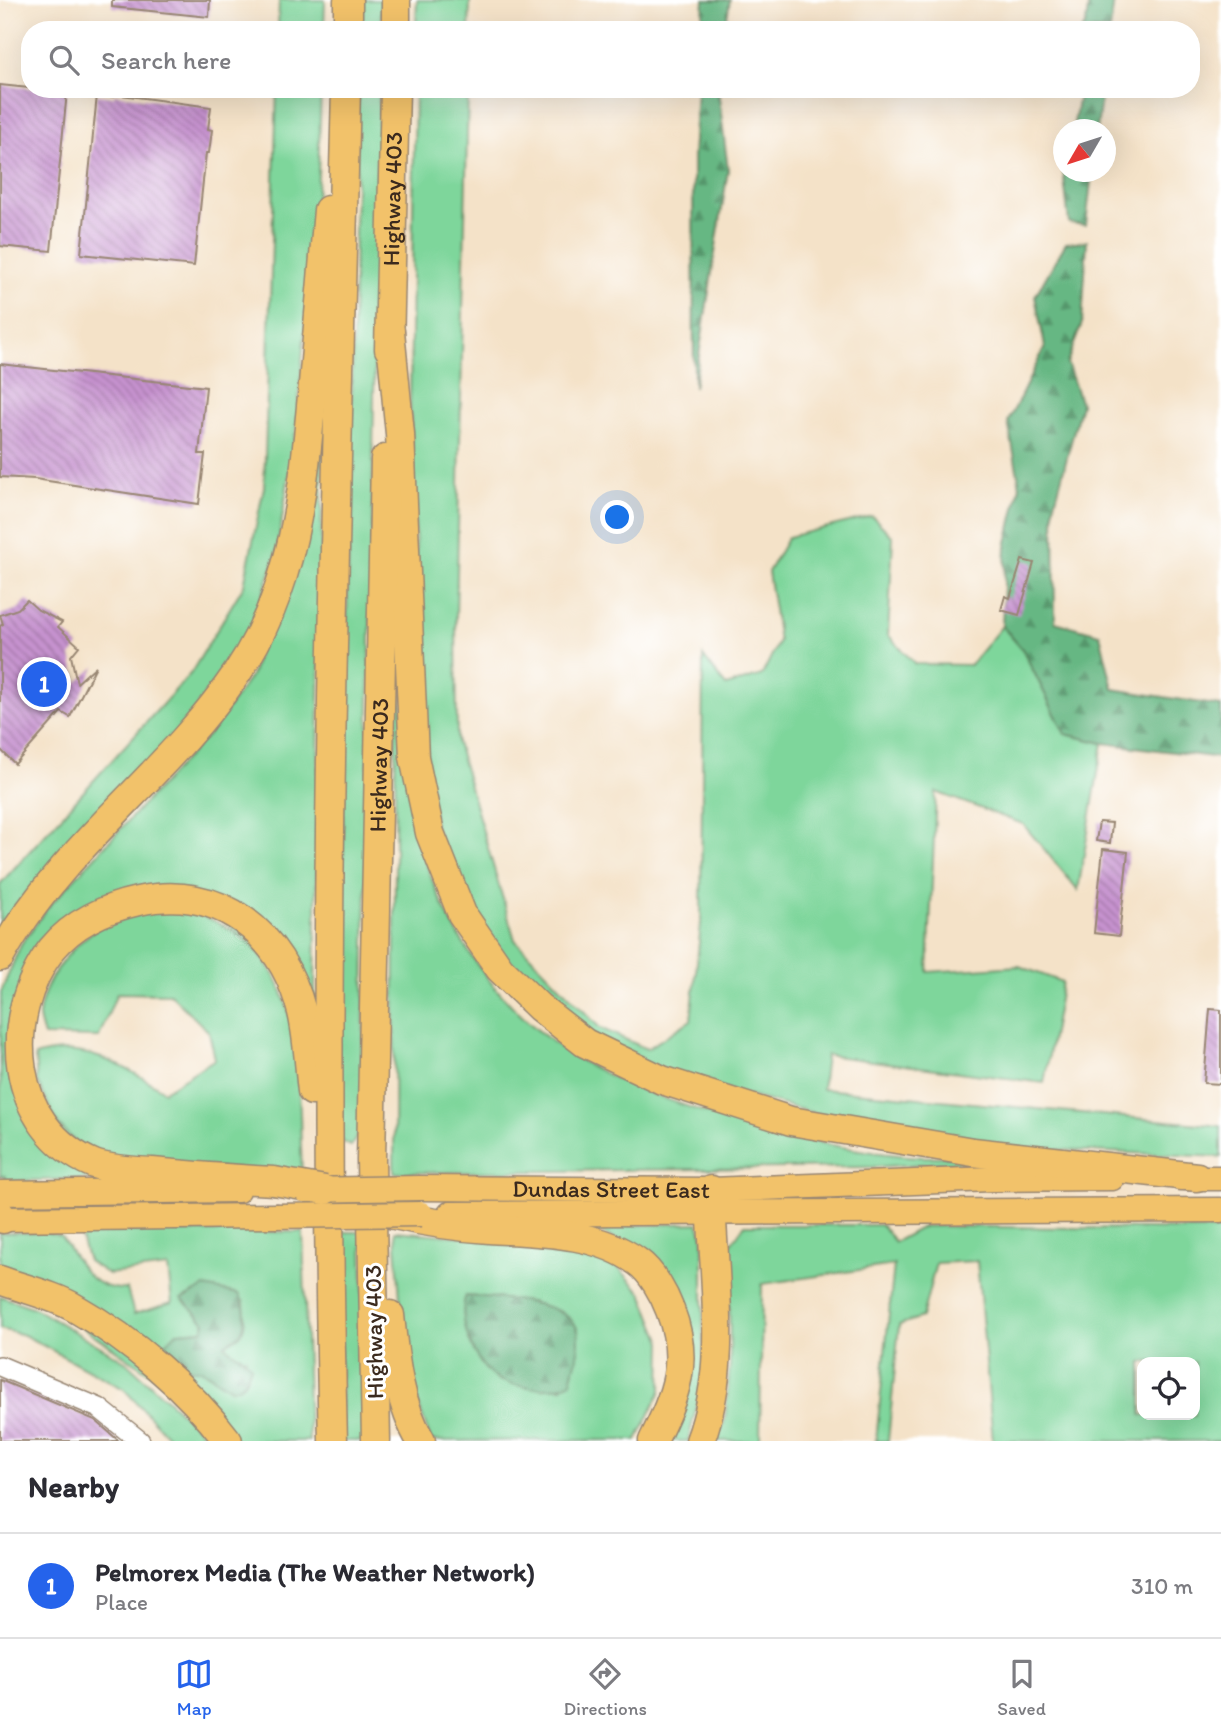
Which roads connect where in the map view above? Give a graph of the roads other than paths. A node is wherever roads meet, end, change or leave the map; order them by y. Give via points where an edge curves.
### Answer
1 (348, 0) edge
2 (396, 0) edge
3 (348, 21) edge
4 (396, 21) edge
5 (345, 98) edge
6 (346, 98) edge
7 (395, 98) edge
8 (390, 331) junction
9 (0, 957) edge
10 (371, 1160) junction
11 (1209, 1178) edge
12 (274, 1185) junction
13 (325, 1190) joint
14 (711, 1201) junction
15 (1221, 1210) edge
16 (1, 1211) edge
17 (413, 1217) junction
18 (327, 1223) junction
19 (0, 1280) edge
20 (0, 1366) edge
21 (140, 1441) edge
22 (228, 1441) edge
23 (333, 1441) edge
24 (376, 1441) edge
25 (421, 1441) edge
26 (653, 1441) edge
27 (700, 1441) edge

1 - 3 highway
2 - 4 highway
5 - 9 highway via 333,148 306,471 291,554 267,621 222,692 55,879
6 - 18 highway, Highway 403
7 - 8 highway, Highway 403
8 - 10 highway, Highway 403
8 - 11 highway via 400,435 414,757 430,833 462,914 500,969 585,1043 662,1080 791,1121 973,1153
10 - 24 highway, Highway 403
10 - 25 highway via 384,1222 397,1372
11 - 14 main road, Dundas Street East via 992,1178
12 - 13 highway, bridge
12 - 16 main road, Dundas Street East
12 - 18 highway via 97,1165 74,1153 41,1125 24,1093 19,1060 21,1012 35,976 52,949 73,929 123,904 178,897 222,906 254,926 288,976 302,1012
13 - 14 main road, Dundas Street East, bridge via 420,1188
14 - 15 main road, Dundas Street East
14 - 17 main road, Dundas Street East
14 - 27 highway via 718,1340 714,1401
16 - 17 main road, Dundas Street East, bridge
17 - 26 highway via 550,1232 597,1243 638,1262 664,1295 679,1332 681,1373
18 - 23 highway, Highway 403
19 - 22 highway via 74,1307 133,1346 186,1392
20 - 21 lane via 99,1408

